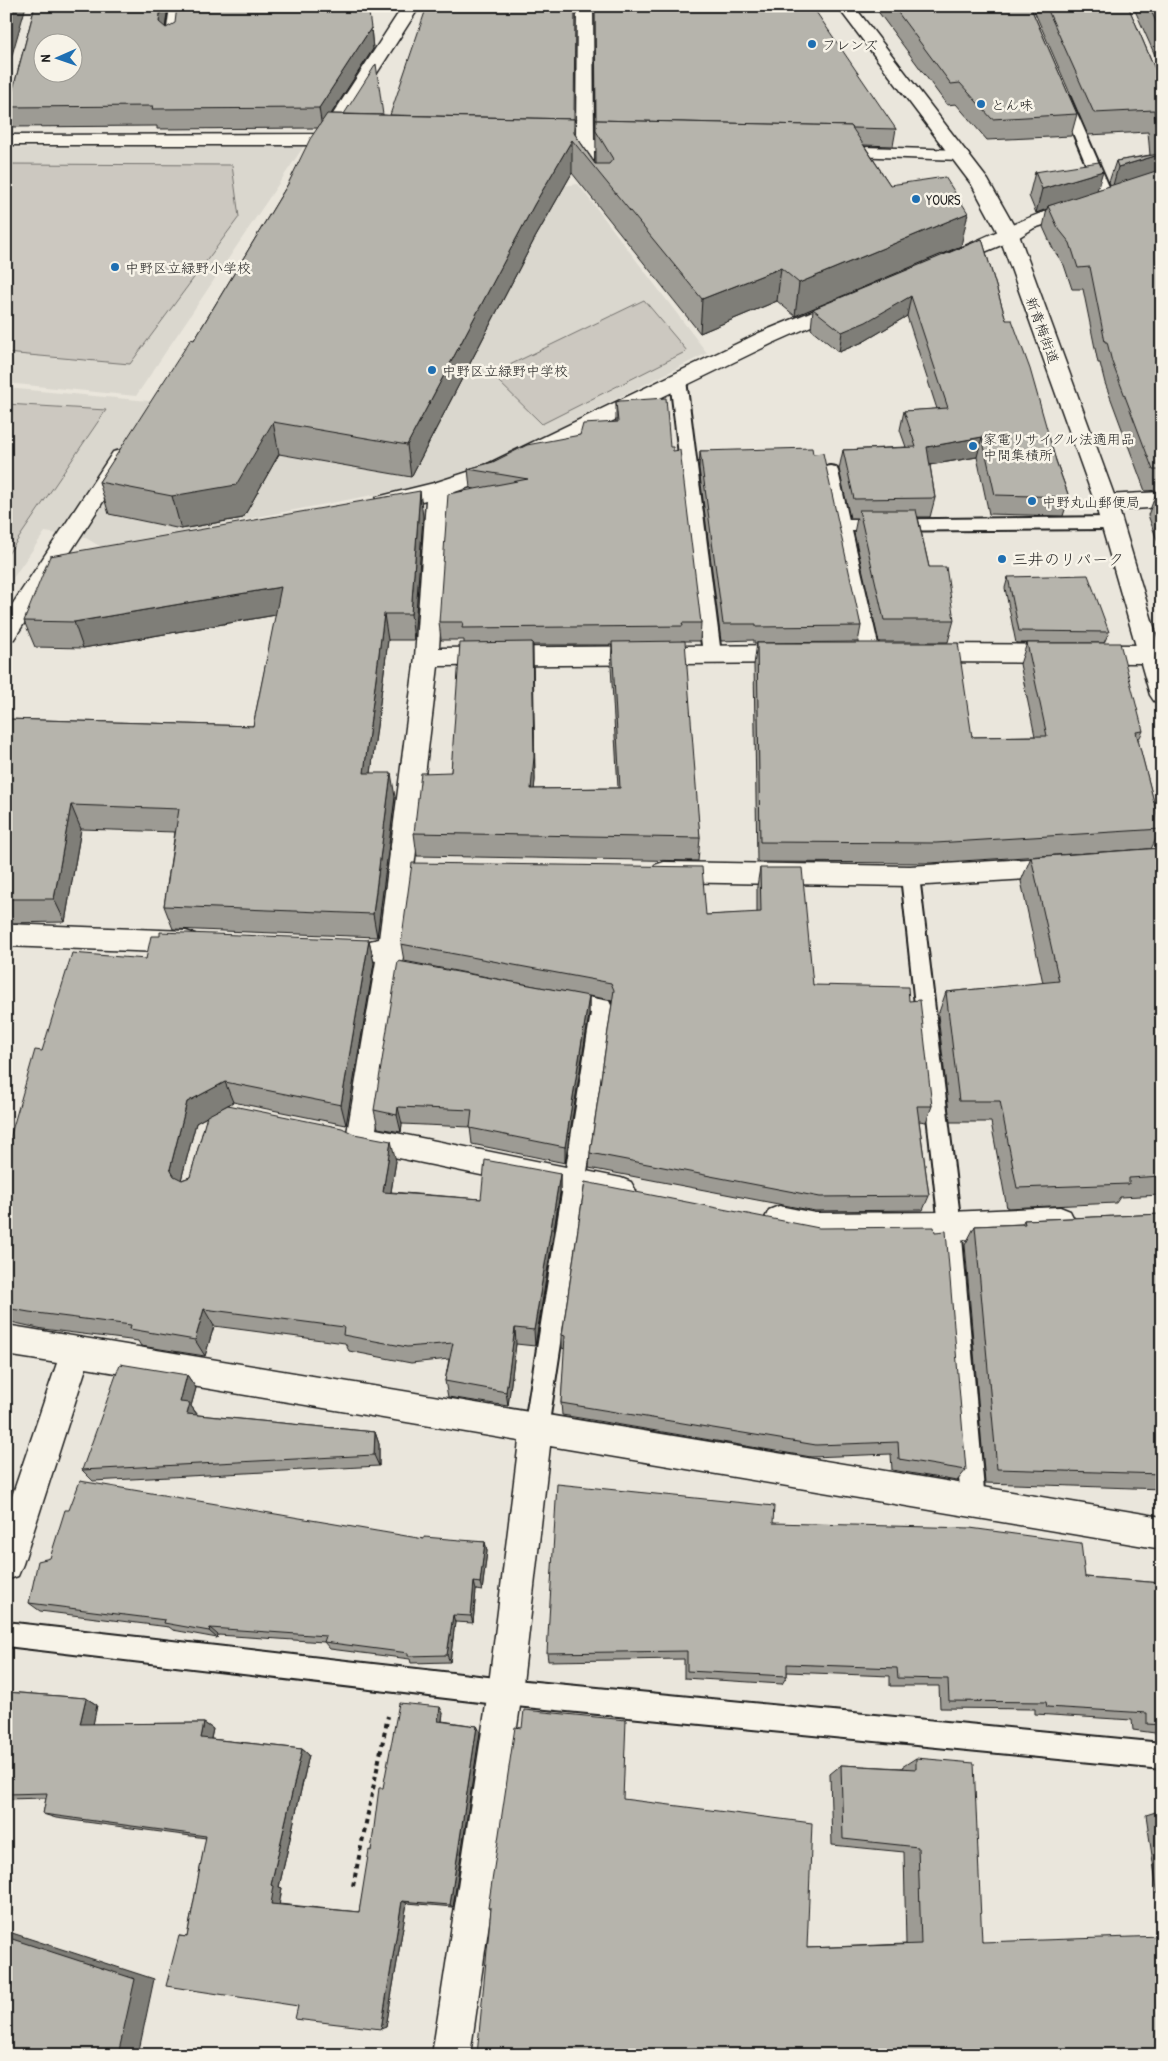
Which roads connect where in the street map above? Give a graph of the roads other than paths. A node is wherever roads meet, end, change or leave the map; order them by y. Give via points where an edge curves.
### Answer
1 (176, 6) edge
2 (412, 6) edge
3 (585, 6) edge
4 (845, 6) edge
5 (171, 43) edge
6 (1057, 80) edge
7 (326, 139) junction
8 (6, 140) edge
9 (366, 140) edge
10 (525, 143) edge
11 (584, 144) junction
12 (653, 146) edge
13 (811, 151) edge
14 (960, 155) junction
15 (310, 164) edge
16 (593, 178) edge
17 (1126, 192) edge
18 (1107, 198) junction
19 (1009, 235) junction
20 (932, 267) edge
21 (862, 296) edge
22 (678, 380) junction
23 (134, 437) edge
24 (830, 471) dead end
25 (438, 490) junction
26 (1162, 499) edge
27 (360, 507) edge
28 (1109, 513) junction
29 (843, 526) junction
30 (83, 556) edge
31 (53, 561) junction
32 (6, 633) edge
33 (879, 653) joint
34 (712, 654) junction
35 (812, 654) edge
36 (1149, 654) junction
37 (427, 657) junction
38 (1162, 695) edge
39 (1084, 865) edge
40 (636, 871) edge
41 (910, 876) junction
42 (6, 935) edge
43 (212, 943) edge
44 (354, 949) edge
45 (395, 964) junction
46 (543, 997) edge
47 (575, 1181) junction
48 (646, 1196) edge
49 (750, 1215) edge
50 (1085, 1220) edge
51 (950, 1226) junction
52 (6, 1340) edge
53 (76, 1352) junction
54 (536, 1429) junction
55 (973, 1502) junction
56 (1162, 1533) edge
57 (6, 1564) edge
58 (6, 1634) edge
59 (505, 1692) junction
60 (1162, 1756) edge
61 (451, 2055) edge

1 - 5 lane
2 - 7 street
3 - 11 street
4 - 14 street, 新青梅街道
6 - 18 lane
7 - 8 street
7 - 9 street
7 - 15 street
10 - 11 street
11 - 12 street
11 - 16 street via 585,165
13 - 14 street
14 - 19 street, 新青梅街道 via 981,184
17 - 18 street
18 - 19 street via 1027,224
19 - 20 street
19 - 28 street, 新青梅街道
21 - 22 street
22 - 25 street via 484,474
22 - 34 lane
23 - 31 street
24 - 29 lane
25 - 27 street
25 - 37 street
26 - 28 street
28 - 29 lane
28 - 36 street, 新青梅街道
29 - 33 lane
30 - 31 street
31 - 32 street
33 - 36 street
34 - 35 street
34 - 37 street
36 - 38 street, 新青梅街道
37 - 45 street via 410,868
39 - 41 street
40 - 41 street
41 - 51 lane
42 - 43 street
44 - 45 street
45 - 47 street via 351,1137
46 - 47 lane via 602,1007
47 - 48 street
47 - 54 lane
49 - 51 street via 816,1227
50 - 51 street
51 - 55 lane
52 - 53 street
53 - 54 street
53 - 57 street
54 - 55 street
54 - 59 street
55 - 56 street
58 - 59 lane
59 - 60 lane
59 - 61 street

